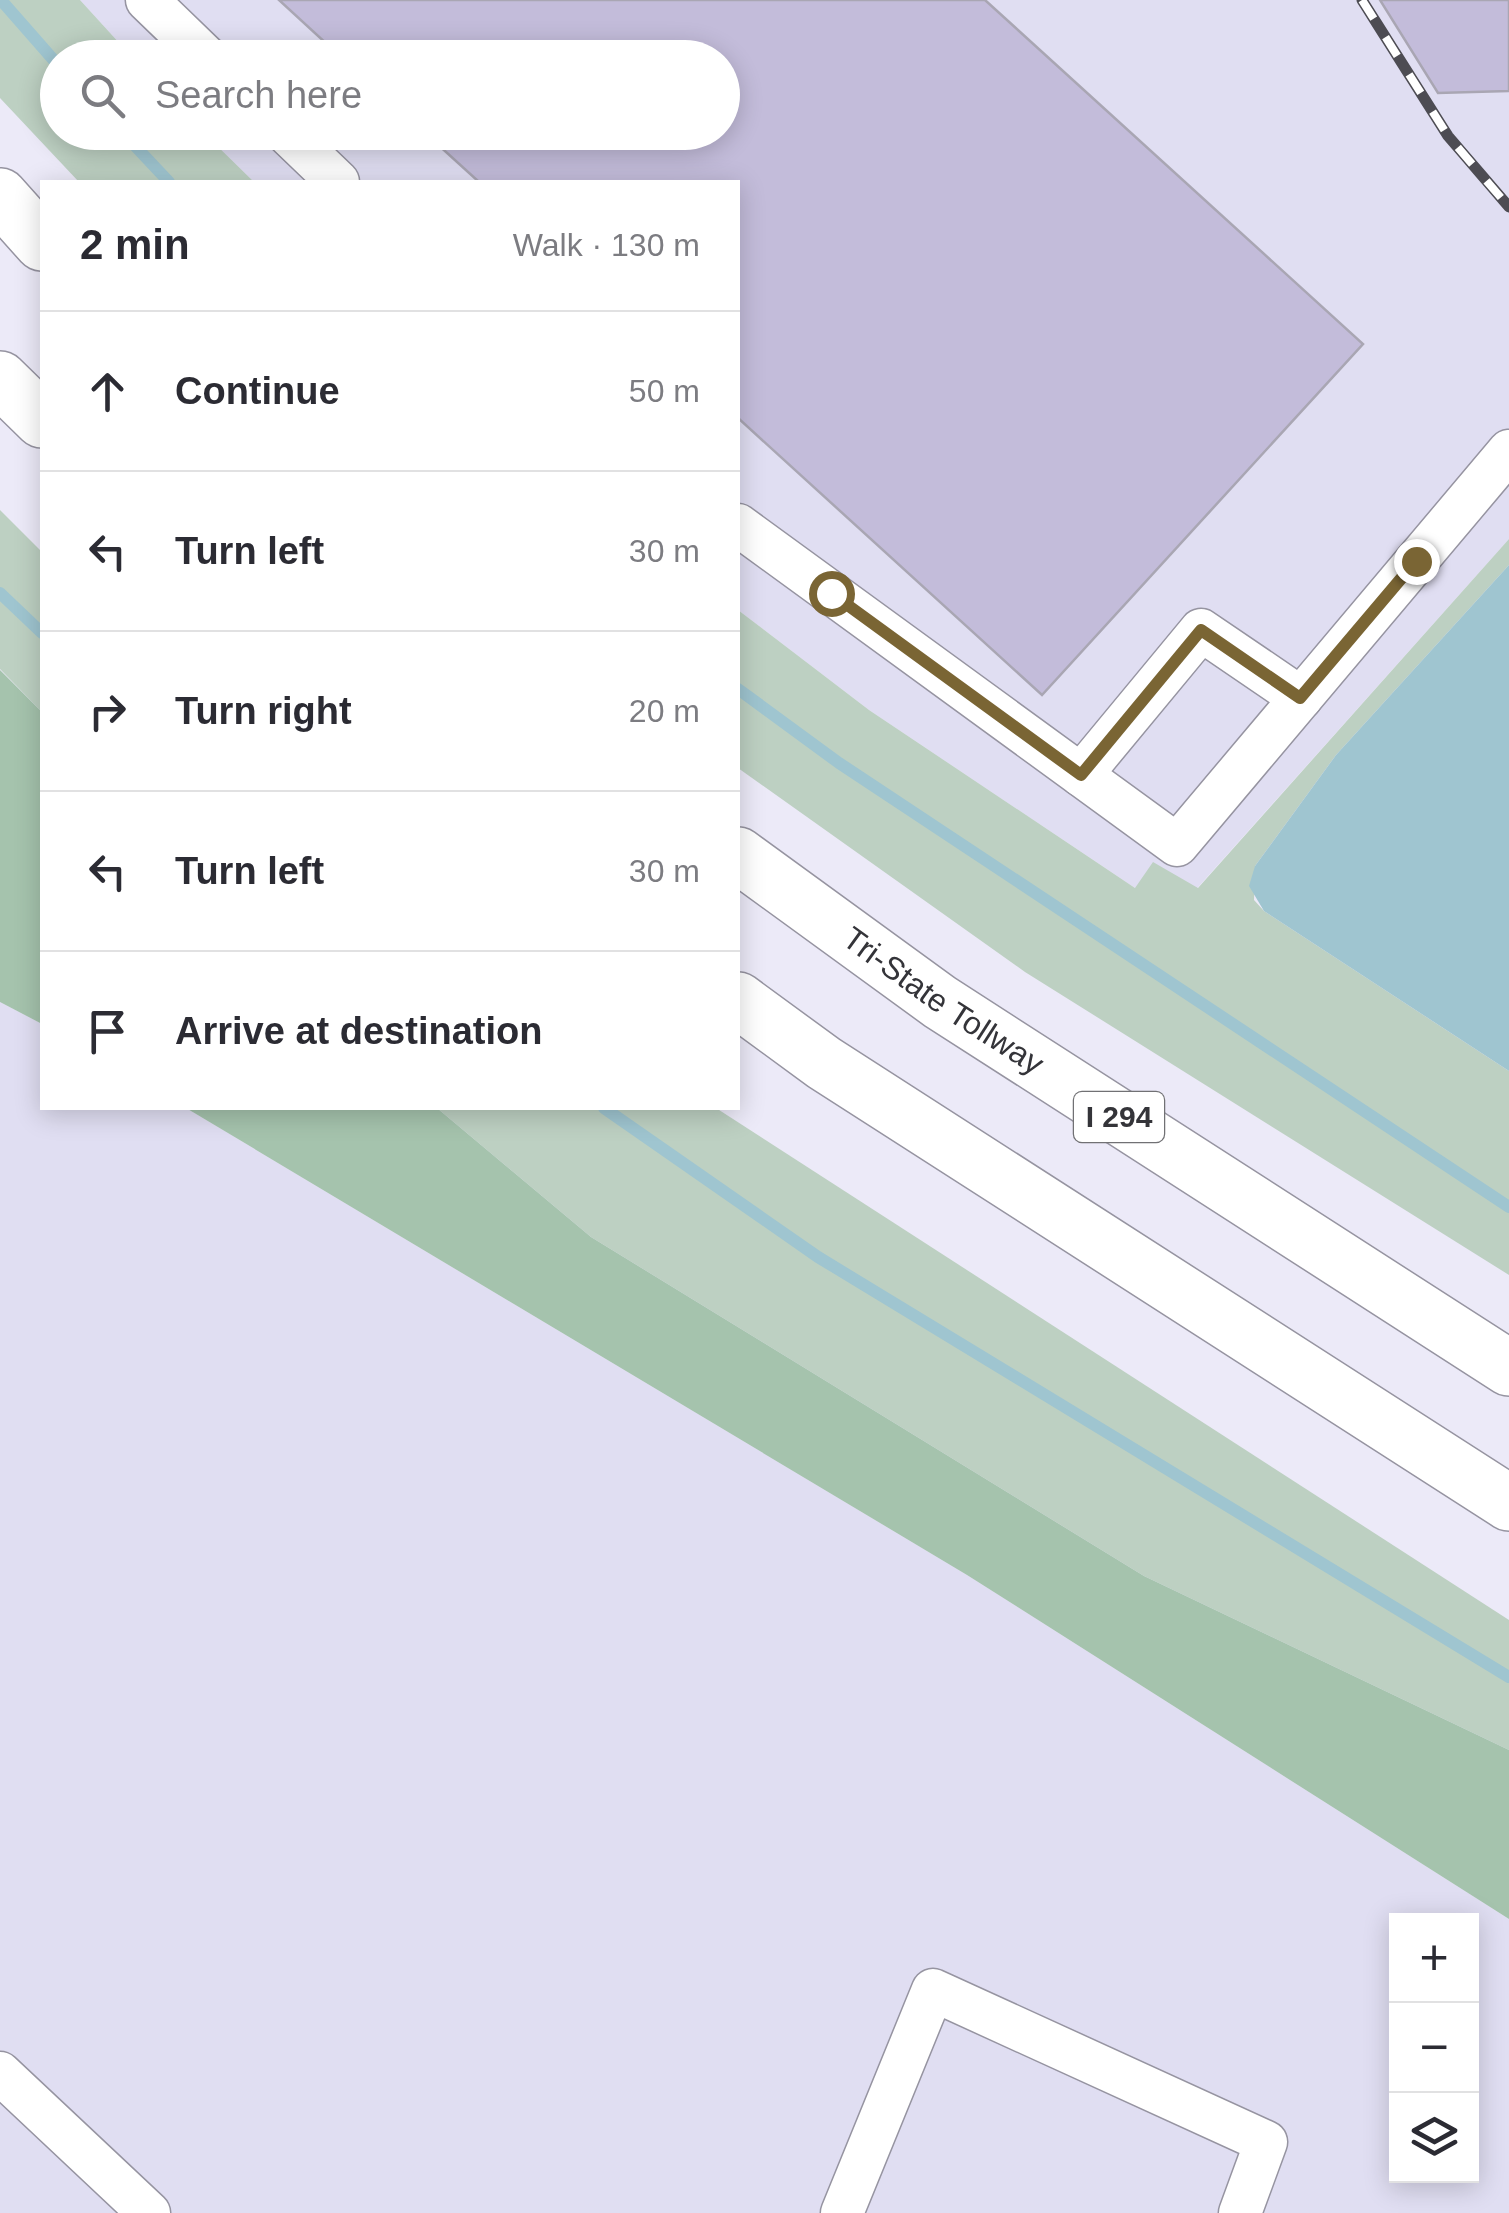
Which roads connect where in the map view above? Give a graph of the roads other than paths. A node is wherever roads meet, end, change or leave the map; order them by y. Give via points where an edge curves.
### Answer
1 (147, 0) edge
2 (188, 40) edge
3 (305, 150) edge
4 (336, 180) edge
5 (0, 196) edge
6 (40, 240) edge
7 (0, 379) edge
8 (40, 418) edge
9 (1509, 451) edge
10 (740, 526) edge
11 (1300, 698) junction
12 (1081, 775) junction
13 (740, 856) edge
14 (740, 1001) edge
15 (1509, 1368) edge
16 (1509, 1503) edge
17 (0, 2074) edge
18 (149, 2213) edge
19 (842, 2213) edge
20 (1240, 2213) edge

1 - 2 lane
3 - 4 lane
5 - 6 highway
7 - 8 highway
9 - 11 lane
10 - 12 lane
11 - 12 lane via 1201,630
11 - 12 lane via 1176,845
13 - 15 highway, Tri-State Tollway / I 294 via 956,1013
14 - 16 highway via 824,1063
17 - 18 lane
19 - 20 lane via 933,1990 1266,2142

